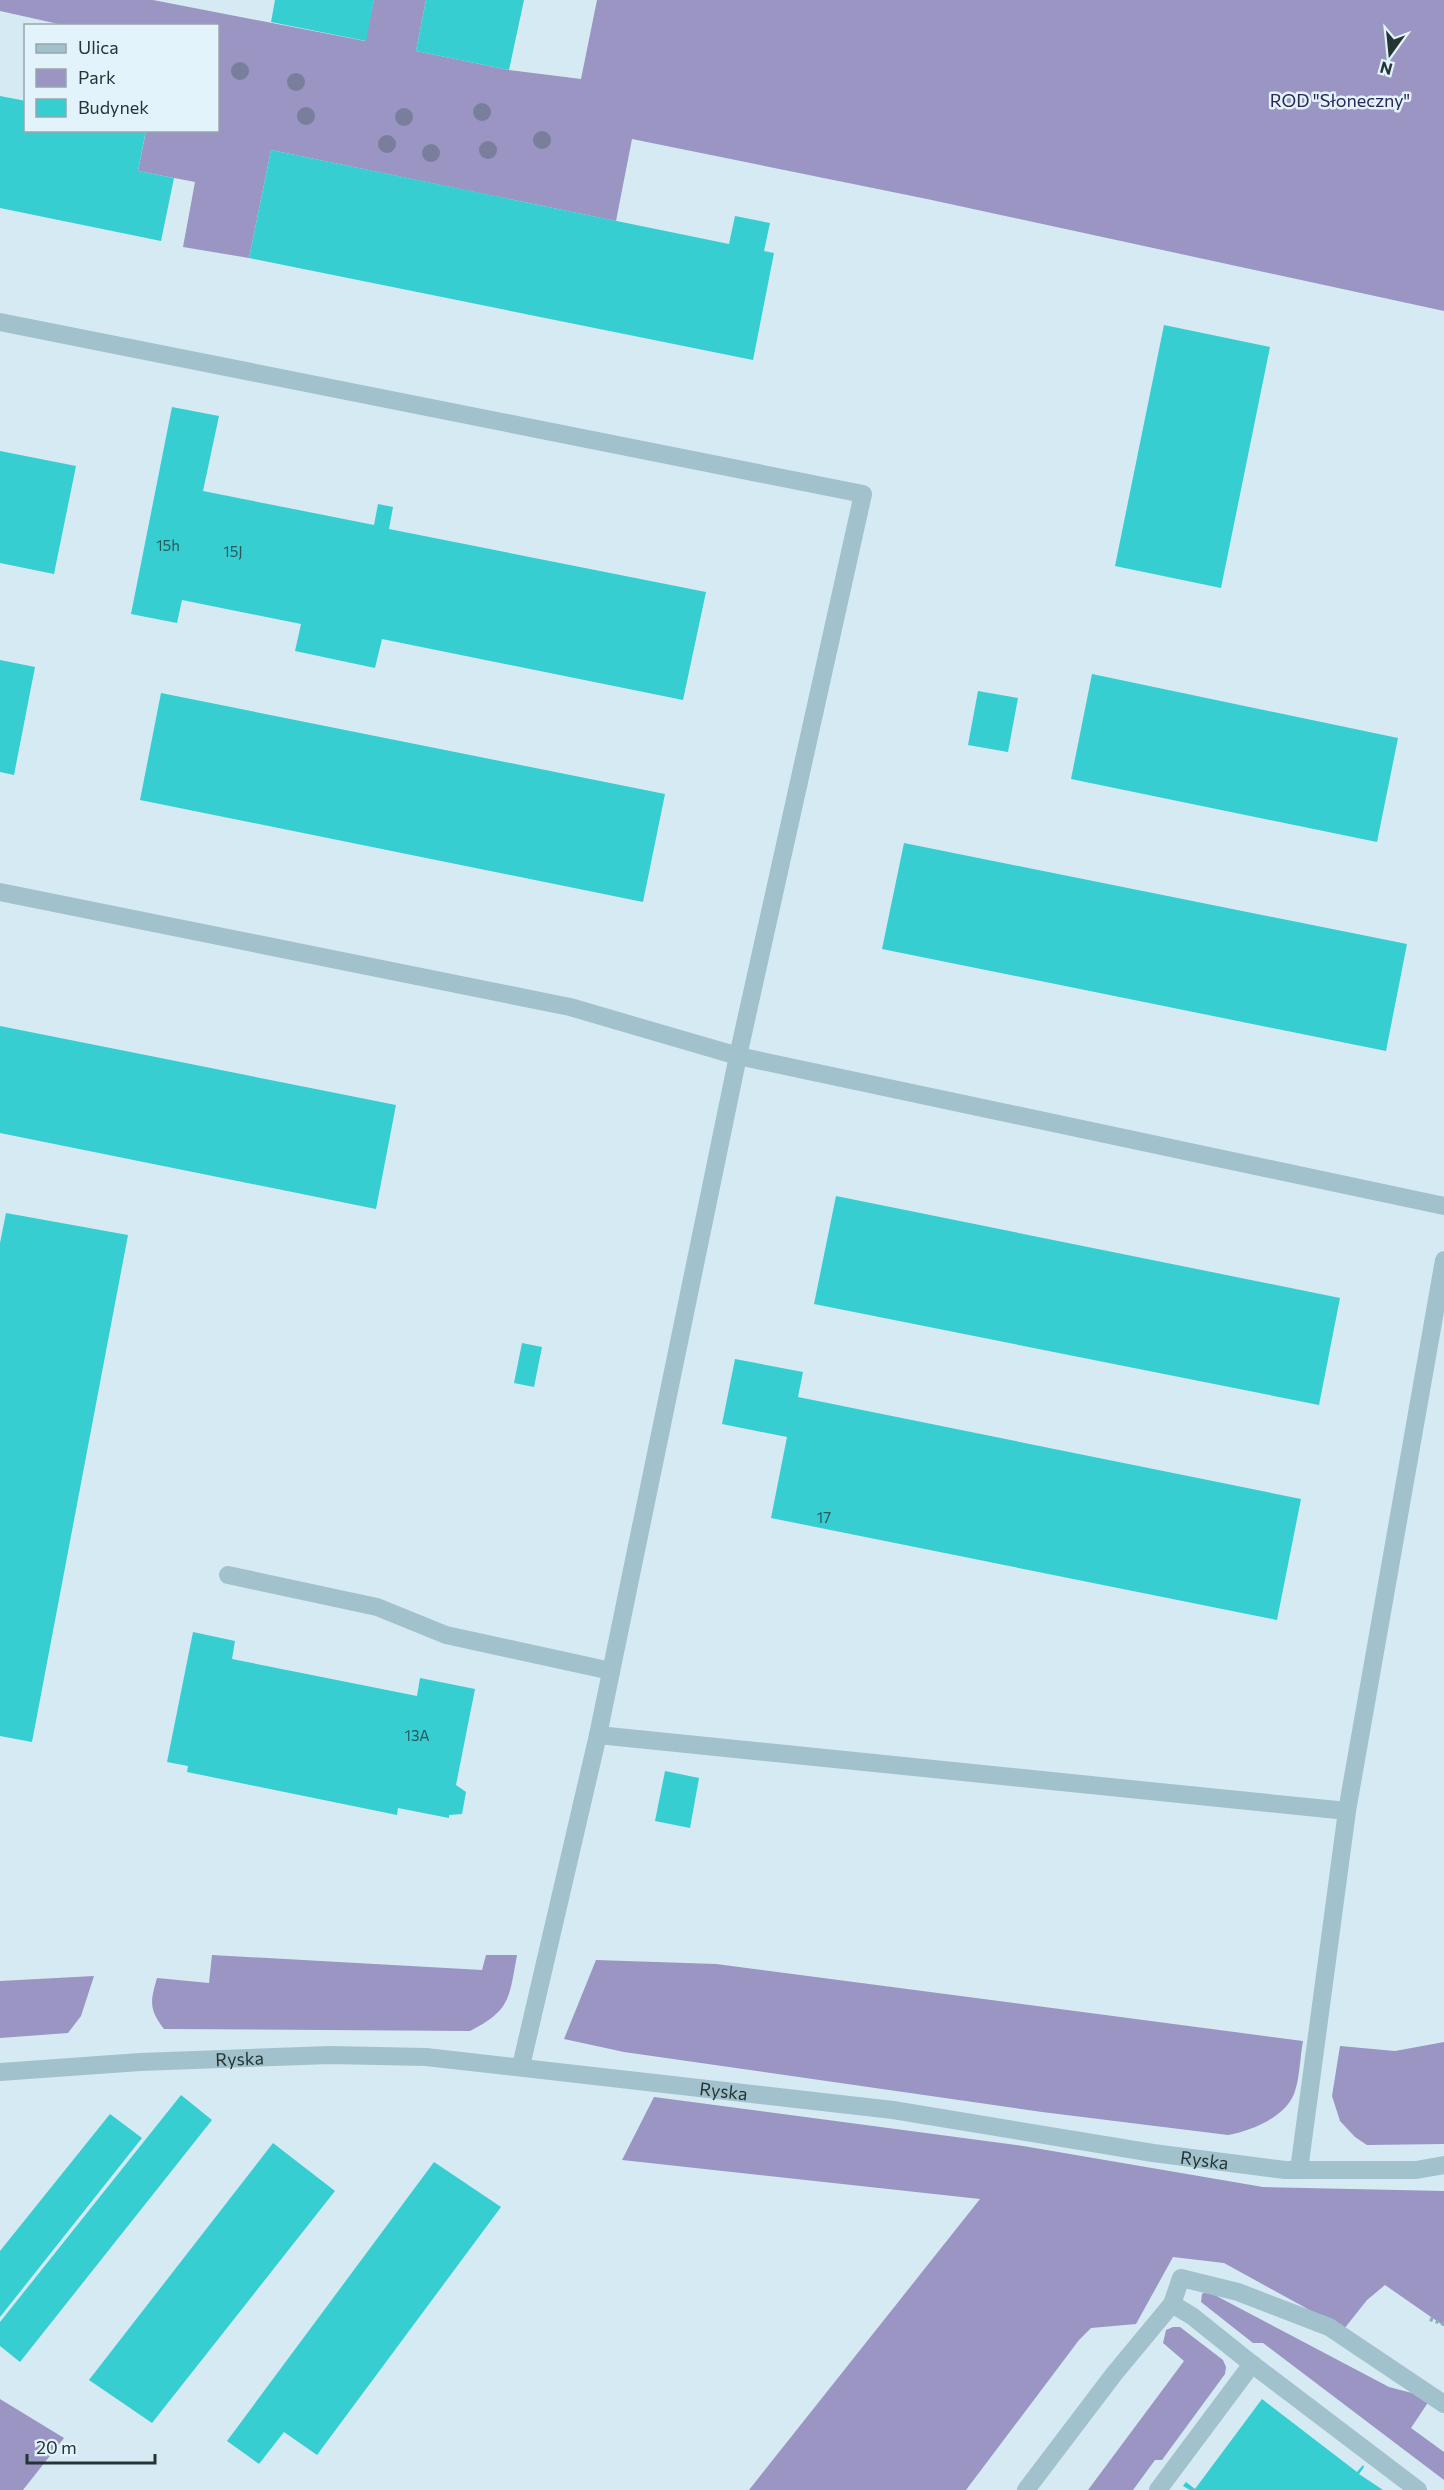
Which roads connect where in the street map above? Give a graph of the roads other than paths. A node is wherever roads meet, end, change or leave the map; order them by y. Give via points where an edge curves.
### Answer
1 (0, 322) edge
2 (0, 892) edge
3 (738, 1056) junction
4 (1444, 1206) edge
5 (1444, 1260) edge
6 (228, 1575) dead end
7 (611, 1671) junction
8 (598, 1735) junction
9 (1347, 1811) junction
10 (521, 2066) junction
11 (0, 2072) edge
12 (1444, 2165) edge
13 (1299, 2170) junction
14 (1172, 2304) junction
15 (1252, 2364) junction
16 (1444, 2404) edge
17 (1026, 2490) edge
18 (1158, 2490) edge
19 (1418, 2490) edge

1 - 3 street via 863,494
2 - 3 street via 570,1007
3 - 4 street
3 - 7 street
5 - 9 street
6 - 7 street via 377,1607 446,1635
7 - 8 street
8 - 9 street
8 - 10 street
9 - 13 street
10 - 11 street, Ryska via 426,2057 330,2055
10 - 13 street, Ryska via 893,2110 1153,2153
12 - 13 street, Ryska via 1416,2170
14 - 15 street
14 - 16 street via 1181,2278 1238,2292 1329,2327
14 - 17 street
15 - 18 street
15 - 19 street

